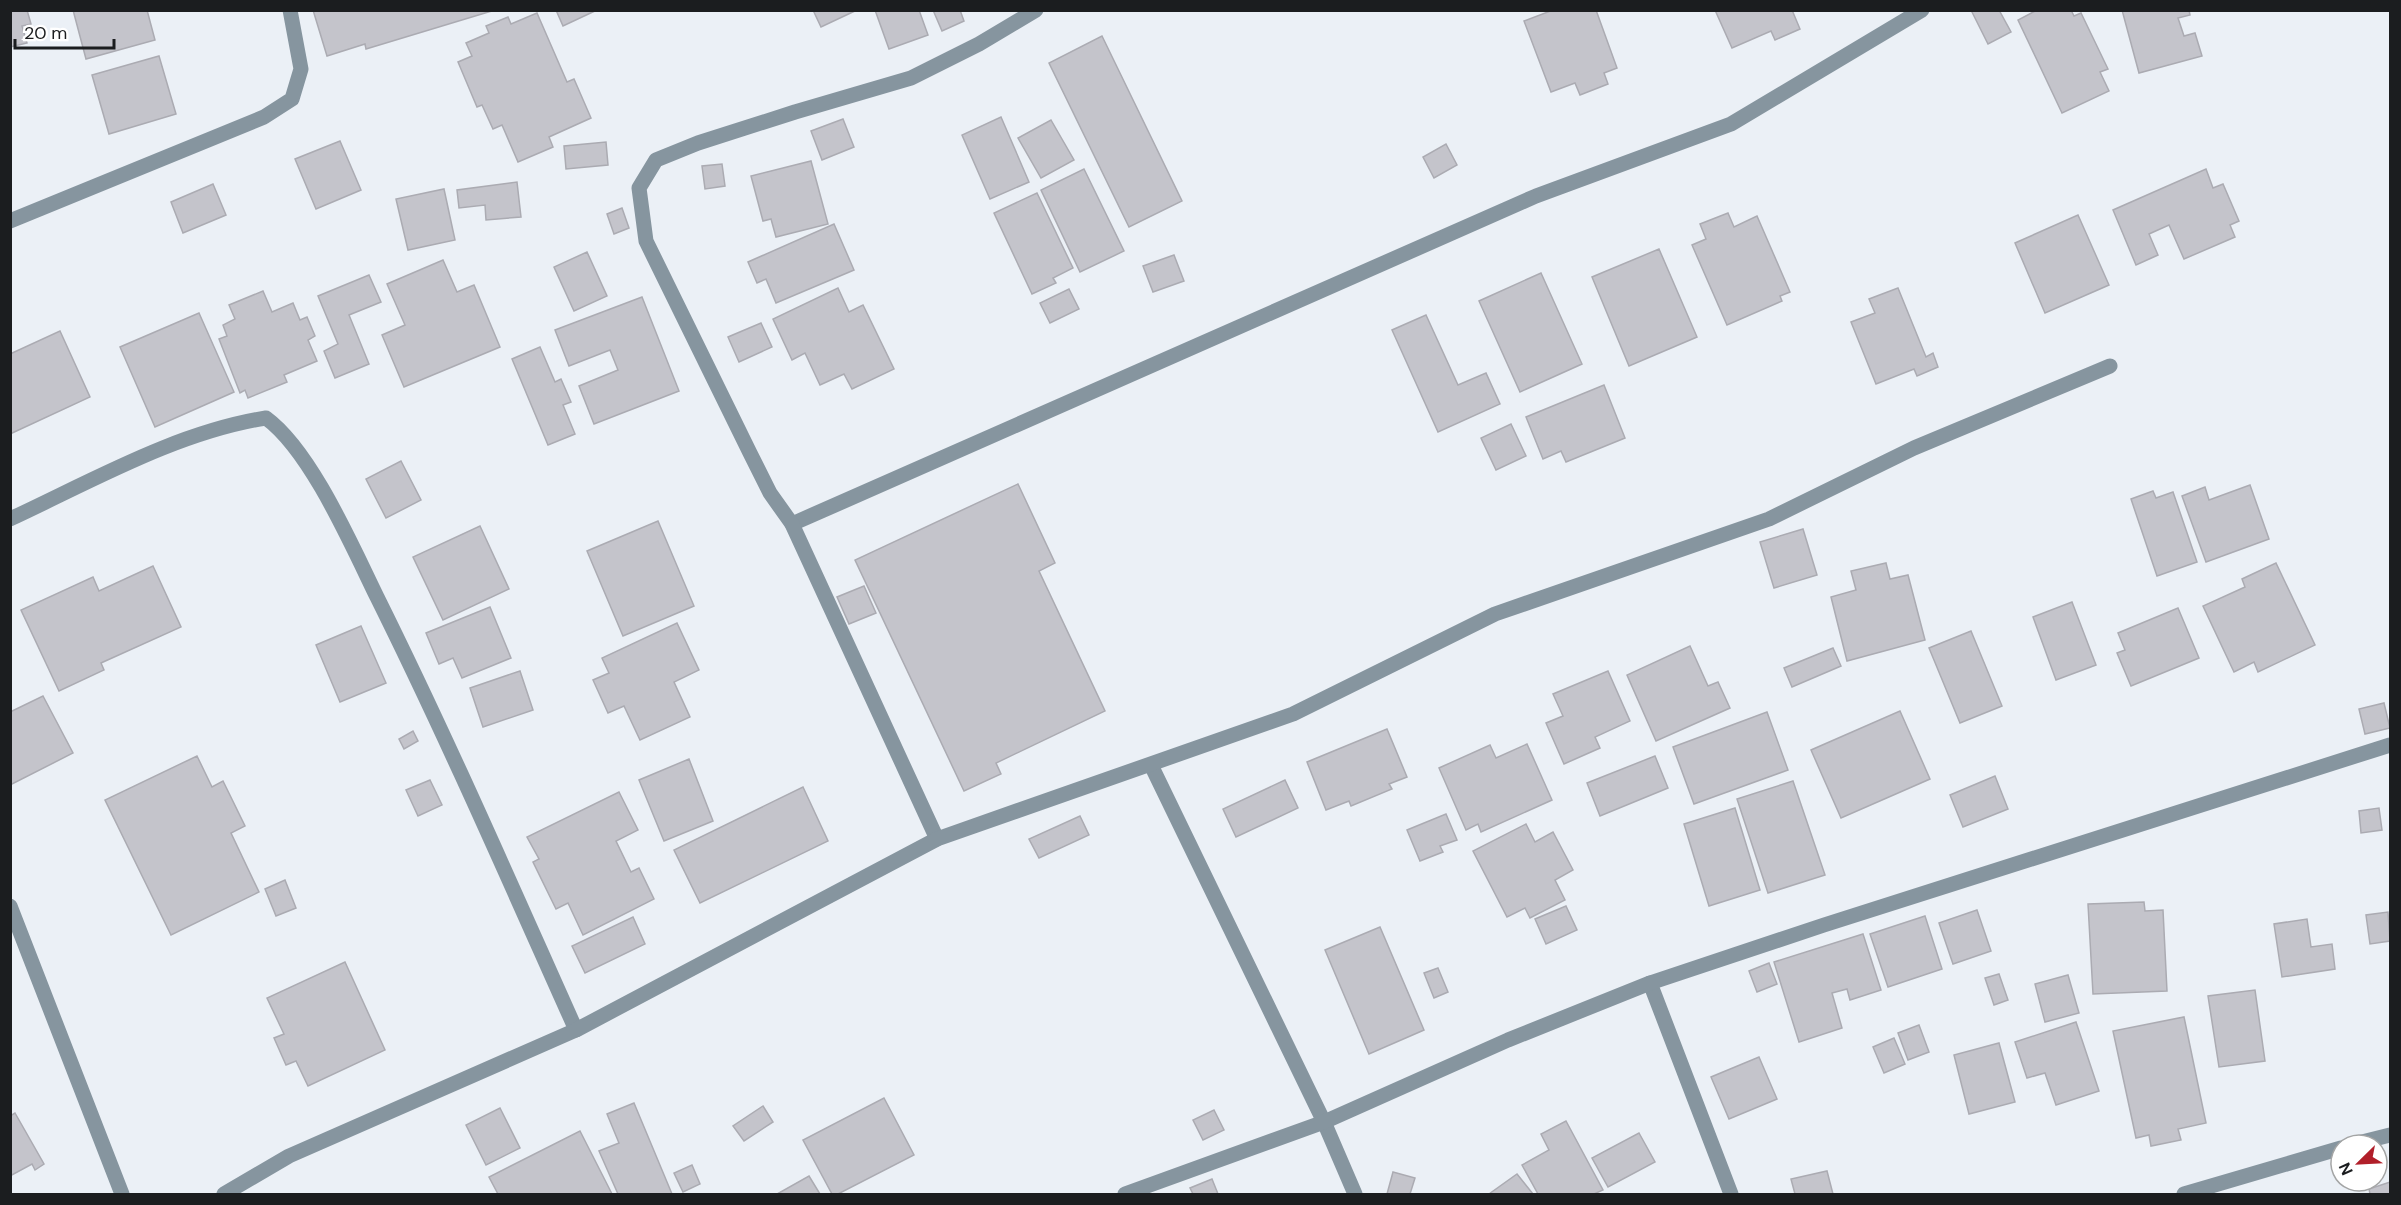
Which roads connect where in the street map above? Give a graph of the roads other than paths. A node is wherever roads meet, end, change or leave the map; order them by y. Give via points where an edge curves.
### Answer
1 (290, 10) edge
2 (1036, 10) edge
3 (1922, 10) edge
4 (10, 221) edge
5 (2110, 366) dead end
6 (10, 519) edge
7 (792, 524) junction
8 (2391, 745) edge
9 (1151, 765) junction
10 (937, 839) junction
11 (10, 906) edge
12 (1650, 984) junction
13 (576, 1030) junction
14 (1324, 1122) junction
15 (2329, 1152) edge
16 (122, 1194) edge
17 (224, 1194) edge
18 (1125, 1194) edge
19 (1355, 1194) edge
20 (1731, 1194) edge
21 (2184, 1194) edge

1 - 4 street via 301,69 292,99 264,117
2 - 7 street via 911,78 784,115 656,160 639,188 646,241 770,493
3 - 7 street via 1731,124 1536,196
5 - 9 street via 1914,448 1769,519 1495,614 1293,714
6 - 13 street via 147,456 232,423 266,418 283,430 334,508 435,714
7 - 10 street
8 - 12 street
9 - 10 street
9 - 14 street
10 - 13 street
11 - 16 street
12 - 14 street
12 - 20 street
13 - 17 street via 289,1156
14 - 18 street
14 - 19 street
15 - 21 street

